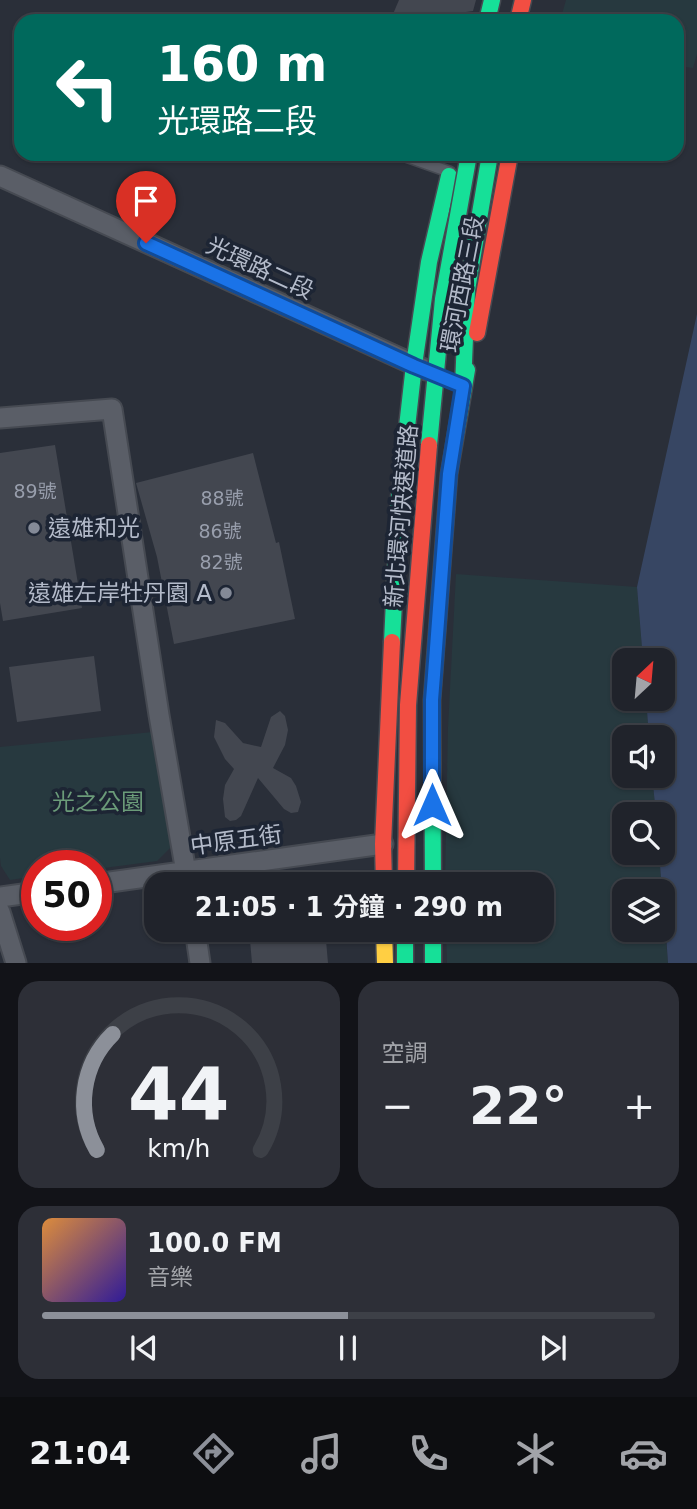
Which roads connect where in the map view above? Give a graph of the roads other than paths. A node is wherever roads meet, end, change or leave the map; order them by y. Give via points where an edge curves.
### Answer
1 (419, 161) edge
2 (453, 161) edge
3 (468, 161) edge
4 (490, 161) edge
5 (509, 161) edge
6 (450, 172) junction
7 (0, 176) edge
8 (414, 366) junction
9 (463, 386) junction
10 (0, 418) edge
11 (383, 844) junction
12 (186, 872) edge
13 (222, 872) edge
14 (384, 872) edge
15 (406, 872) edge
16 (433, 872) edge
17 (144, 881) edge
18 (112, 883) edge
19 (21, 894) edge
20 (0, 897) edge
21 (0, 912) edge
22 (197, 942) edge
23 (384, 942) edge
24 (405, 942) edge
25 (433, 942) edge
26 (16, 963) edge
27 (200, 963) edge
28 (385, 963) edge
29 (405, 963) edge
30 (433, 963) edge

1 - 6 lane
2 - 6 main road, 環河西路三段
3 - 15 main road, 新北環河快速道路, bridge via 443,299 426,479 408,705
4 - 9 main road via 467,289
5 - 9 main road, 環河西路三段 via 480,322
6 - 8 main road, 環河西路三段 via 429,261
7 - 8 street, 光環路二段
8 - 9 street, 光環路二段
8 - 11 main road, 環河西路三段 via 399,498
9 - 16 main road, 環河西路三段 via 449,474 432,700
10 - 12 street via 112,409
11 - 13 street, 中原五街
11 - 14 main road, 環河西路三段
17 - 18 street, 中原五街
19 - 20 street
21 - 26 street
22 - 27 street
23 - 28 main road
24 - 29 main road
25 - 30 main road

